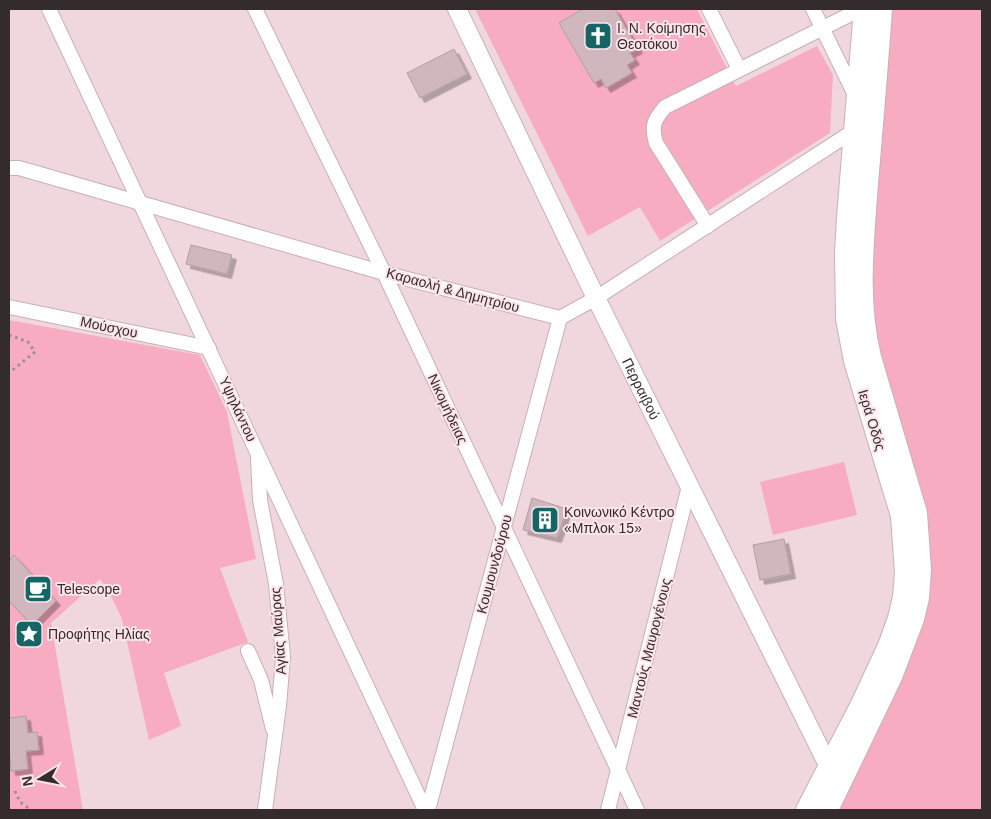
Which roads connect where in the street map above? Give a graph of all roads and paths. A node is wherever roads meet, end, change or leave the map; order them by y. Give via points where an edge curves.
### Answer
1 (49, 9) edge
2 (255, 9) edge
3 (457, 9) edge
4 (709, 9) edge
5 (813, 9) edge
6 (862, 9) edge
7 (882, 9) edge
8 (822, 28) junction
9 (740, 69) junction
10 (857, 97) junction
11 (855, 130) junction
12 (12, 167) edge
13 (142, 204) junction
14 (708, 226) junction
15 (384, 273) junction
16 (596, 298) junction
17 (9, 307) edge
18 (560, 318) junction
19 (9, 336) edge
20 (209, 348) junction
21 (9, 373) edge
22 (258, 453) junction
23 (689, 486) junction
24 (504, 529) junction
25 (248, 651) dead end
26 (275, 737) junction
27 (829, 767) junction
28 (618, 773) junction
29 (15, 791) dead end
30 (31, 810) edge
31 (265, 810) edge
32 (426, 810) edge
33 (608, 810) edge
34 (636, 810) edge
35 (806, 810) edge
36 (828, 810) edge

1 - 13 street, Υψηλάντου
2 - 15 street, Νικομήδειας
3 - 16 street, Περραιβού
4 - 9 street
5 - 8 street
6 - 8 street
6 - 10 main road, Ιερά Οδός
7 - 36 main road, Ιερά Οδός via 862,294 871,357 917,513 921,570 916,612 902,652
8 - 9 street
8 - 10 street
9 - 14 street via 665,107 656,118 653,131 656,143
10 - 11 main road, Ιερά Οδός
11 - 14 street
11 - 27 main road, Ιερά Οδός via 845,253 846,320 854,361 901,516 906,572 900,611 888,646
12 - 13 street, Καραολή & Δημητρίου
13 - 15 street, Καραολή & Δημητρίου
13 - 20 street, Υψηλάντου
14 - 16 street
15 - 18 street, Καραολή & Δημητρίου
15 - 24 street, Νικομήδειας
16 - 18 street
16 - 23 street, Περραιβού
17 - 20 street, Μούσχου
18 - 24 street, Κουμουνδούρου
19 - 21 path via 28,342 35,352
20 - 22 street, Υψηλάντου
22 - 26 street, Αγίας Μαύρας via 260,500 276,584 283,650
22 - 32 street, Υψηλάντου
23 - 27 street, Περραιβού
23 - 28 street, Μαντούς Μαυρογένους
24 - 28 street, Νικομήδειας
24 - 32 street, Κουμουνδούρου
25 - 26 street via 261,680
26 - 31 street, Αγίας Μαύρας
27 - 35 main road, Ιερά Οδός
28 - 33 street, Μαντούς Μαυρογένους
28 - 34 street, Νικομήδειας
29 - 30 path via 20,802

